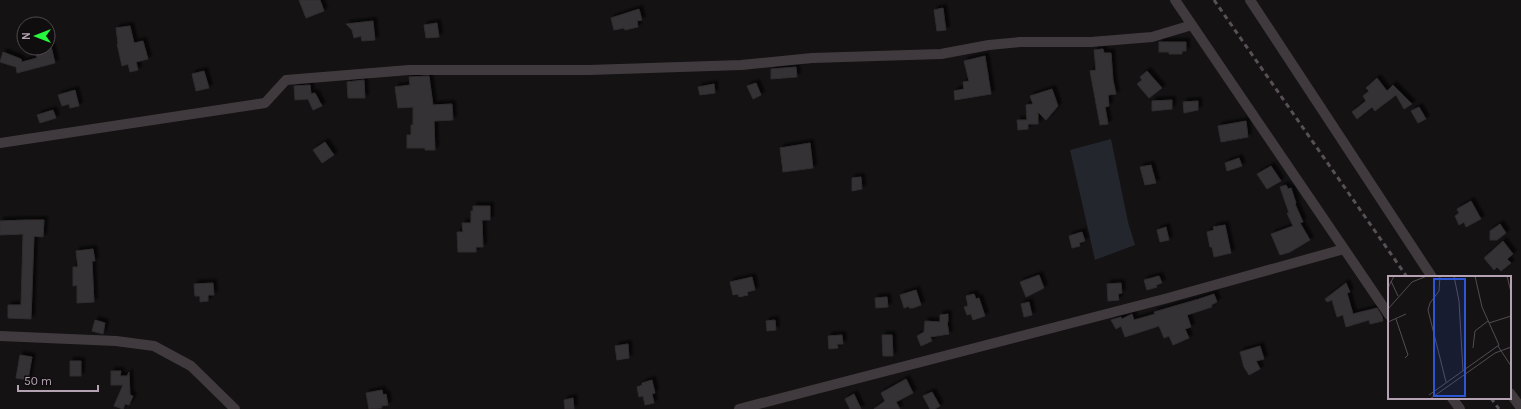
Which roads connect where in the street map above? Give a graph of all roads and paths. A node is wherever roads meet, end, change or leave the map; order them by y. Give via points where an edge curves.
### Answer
1 (1175, 0) edge
2 (1250, 0) edge
3 (1192, 25) junction
4 (0, 143) edge
5 (1344, 249) junction
6 (1431, 276) edge
7 (1388, 314) edge
8 (0, 336) edge
9 (1511, 394) edge
10 (1453, 399) edge
11 (1521, 408) edge
12 (234, 409) edge
13 (739, 409) edge
14 (1460, 409) edge

1 - 3 street
2 - 6 street
3 - 4 street via 1152,37 1091,42 1020,42 941,54 589,70 409,70 286,80 265,103
3 - 5 street
5 - 7 street
5 - 13 street via 1175,296
8 - 12 street via 116,341 154,346 191,366
9 - 11 street
10 - 14 street

